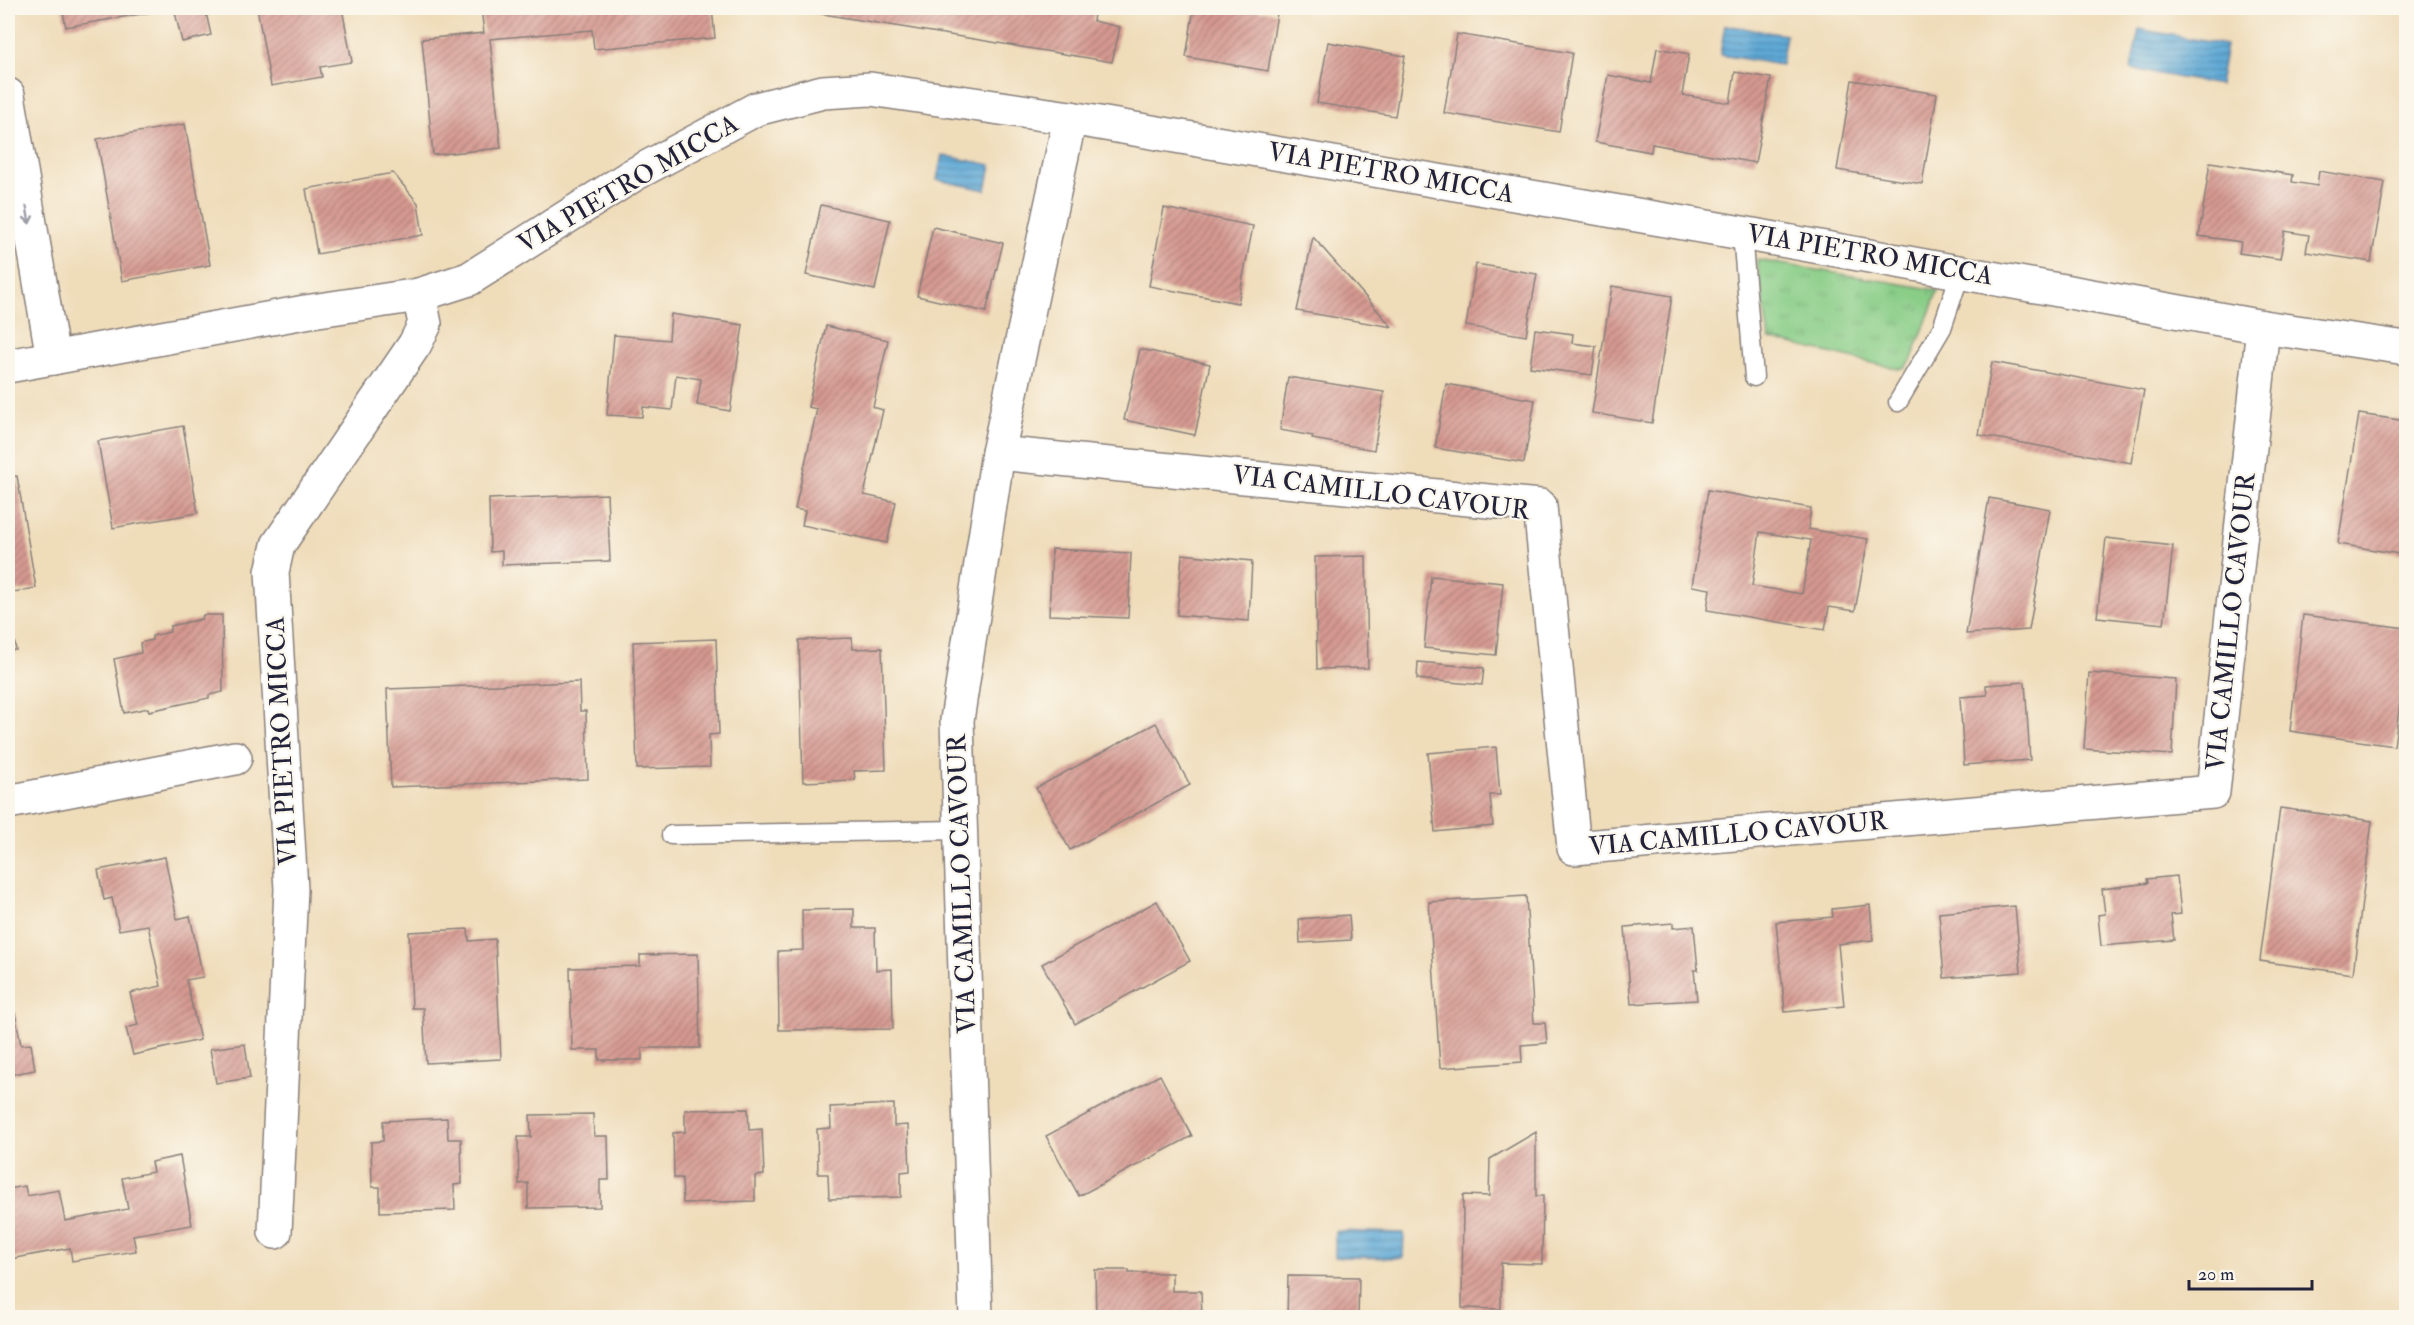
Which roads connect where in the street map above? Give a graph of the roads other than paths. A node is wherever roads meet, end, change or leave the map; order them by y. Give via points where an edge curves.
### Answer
1 (8, 95) edge
2 (1070, 118) junction
3 (1742, 232) junction
4 (1960, 271) junction
5 (419, 295) junction
6 (2264, 327) junction
7 (2406, 348) edge
8 (52, 358) junction
9 (8, 366) edge
10 (1754, 377) dead end
11 (1898, 402) dead end
12 (998, 453) junction
13 (235, 758) dead end
14 (8, 802) edge
15 (960, 830) junction
16 (671, 835) dead end
17 (275, 1232) dead end
18 (976, 1317) edge

1 -> 8 street
2 - 3 street, VIA PIETRO MICCA
2 - 5 street, VIA PIETRO MICCA via 870,88 823,92 756,109 633,175 469,279
2 - 12 street, VIA CAMILLO CAVOUR
3 - 4 street, VIA PIETRO MICCA
3 - 10 lane
4 - 6 street, VIA PIETRO MICCA
4 - 11 lane via 1942,328
5 - 8 street, VIA PIETRO MICCA
5 - 17 street, VIA PIETRO MICCA via 425,324 415,344 278,545 272,572 291,889
6 - 7 street, VIA PIETRO MICCA
6 - 12 street, VIA CAMILLO CAVOUR via 2213,792 1574,848 1540,506
8 - 9 street, VIA PIETRO MICCA
12 - 15 street, VIA CAMILLO CAVOUR via 957,720
13 - 14 street
15 - 16 lane
15 - 18 street, VIA CAMILLO CAVOUR

